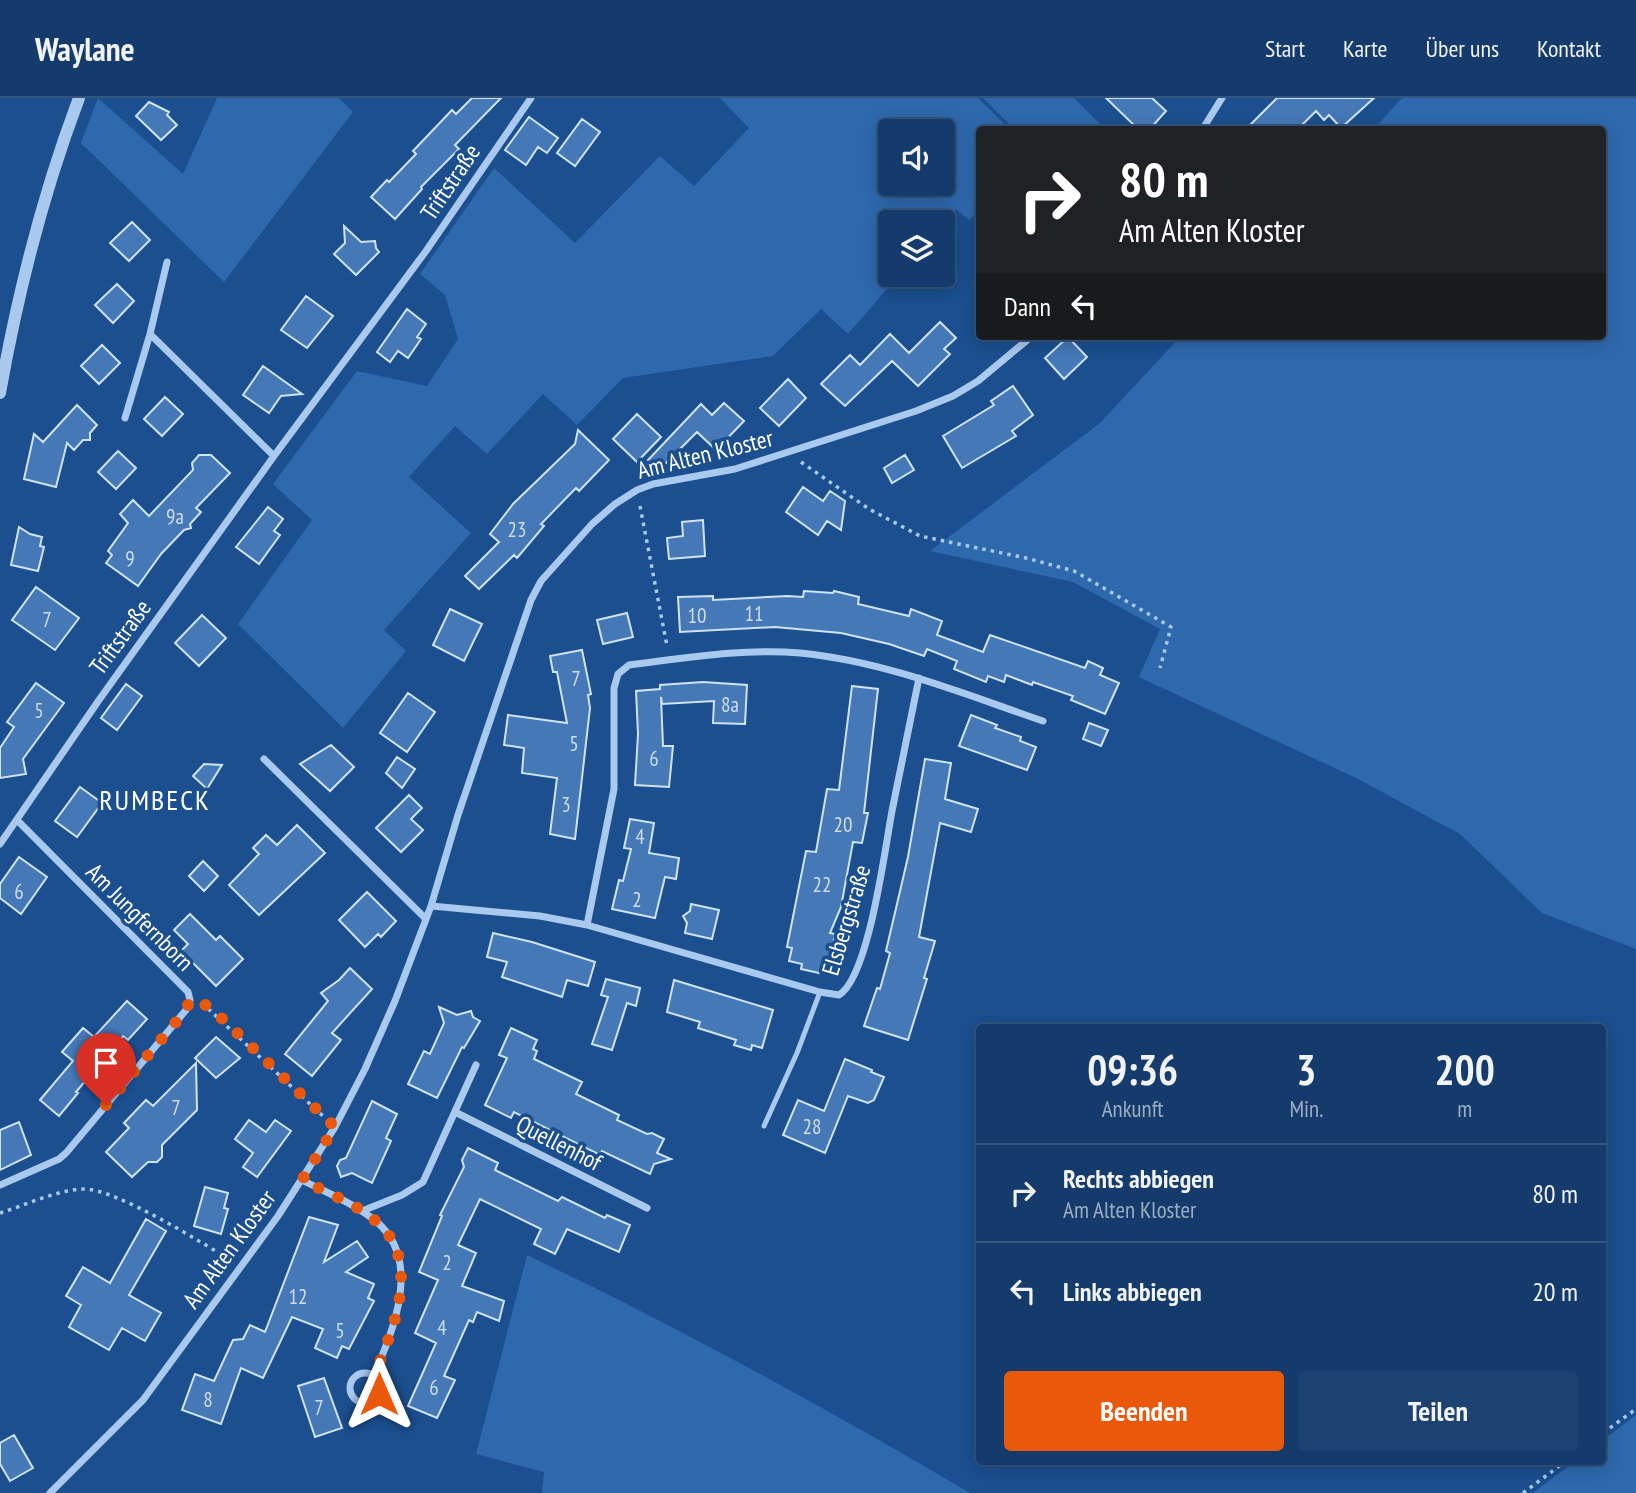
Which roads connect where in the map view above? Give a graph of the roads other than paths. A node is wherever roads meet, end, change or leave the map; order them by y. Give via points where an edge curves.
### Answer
1 (79, 98) edge
2 (531, 98) edge
3 (1222, 98) edge
4 (1204, 126) edge
5 (167, 262) dead end
6 (150, 334) junction
7 (1027, 340) edge
8 (0, 393) edge
9 (125, 418) dead end
10 (274, 456) junction
11 (919, 678) junction
12 (1043, 721) dead end
13 (264, 759) dead end
14 (17, 820) junction
15 (0, 844) edge
16 (431, 906) junction
17 (426, 919) junction
18 (587, 925) junction
19 (820, 992) junction
20 (476, 1065) dead end
21 (455, 1112) junction
22 (764, 1126) dead end
23 (302, 1180) junction
24 (0, 1185) edge
25 (647, 1208) dead end
26 (362, 1211) junction
27 (374, 1375) junction
28 (50, 1493) edge

1 - 8 street via 33,240
2 - 10 street, Triftstraße via 426,251
3 - 4 street
5 - 6 street
6 - 9 street
6 - 10 street
7 - 16 street, Am Alten Kloster via 953,396 790,453 653,484 615,504 592,524 541,581 531,600
10 - 14 street, Triftstraße
11 - 12 street
11 - 18 street via 801,653 718,654 629,665 616,680 614,789
11 - 19 street, Elsbergstraße via 881,880 864,943 845,992 833,996
13 - 17 street
14 - 15 street, Triftstraße
14 - 24 street, Am Jungfernborn via 188,992 190,1000 66,1153
16 - 17 street, Am Alten Kloster
16 - 18 street, Elsbergstraße
17 - 23 street, Am Alten Kloster via 365,1069
18 - 19 street, Elsbergstraße
19 - 22 lane
20 - 21 street
21 - 25 street, Quellenhof
21 - 26 street via 423,1182
23 - 26 street
23 - 28 street, Am Alten Kloster via 143,1400
26 - 27 street via 385,1230 400,1269 393,1328
27 - 27 street via 360,1373 350,1382 356,1401 369,1403 379,1394 379,1380

